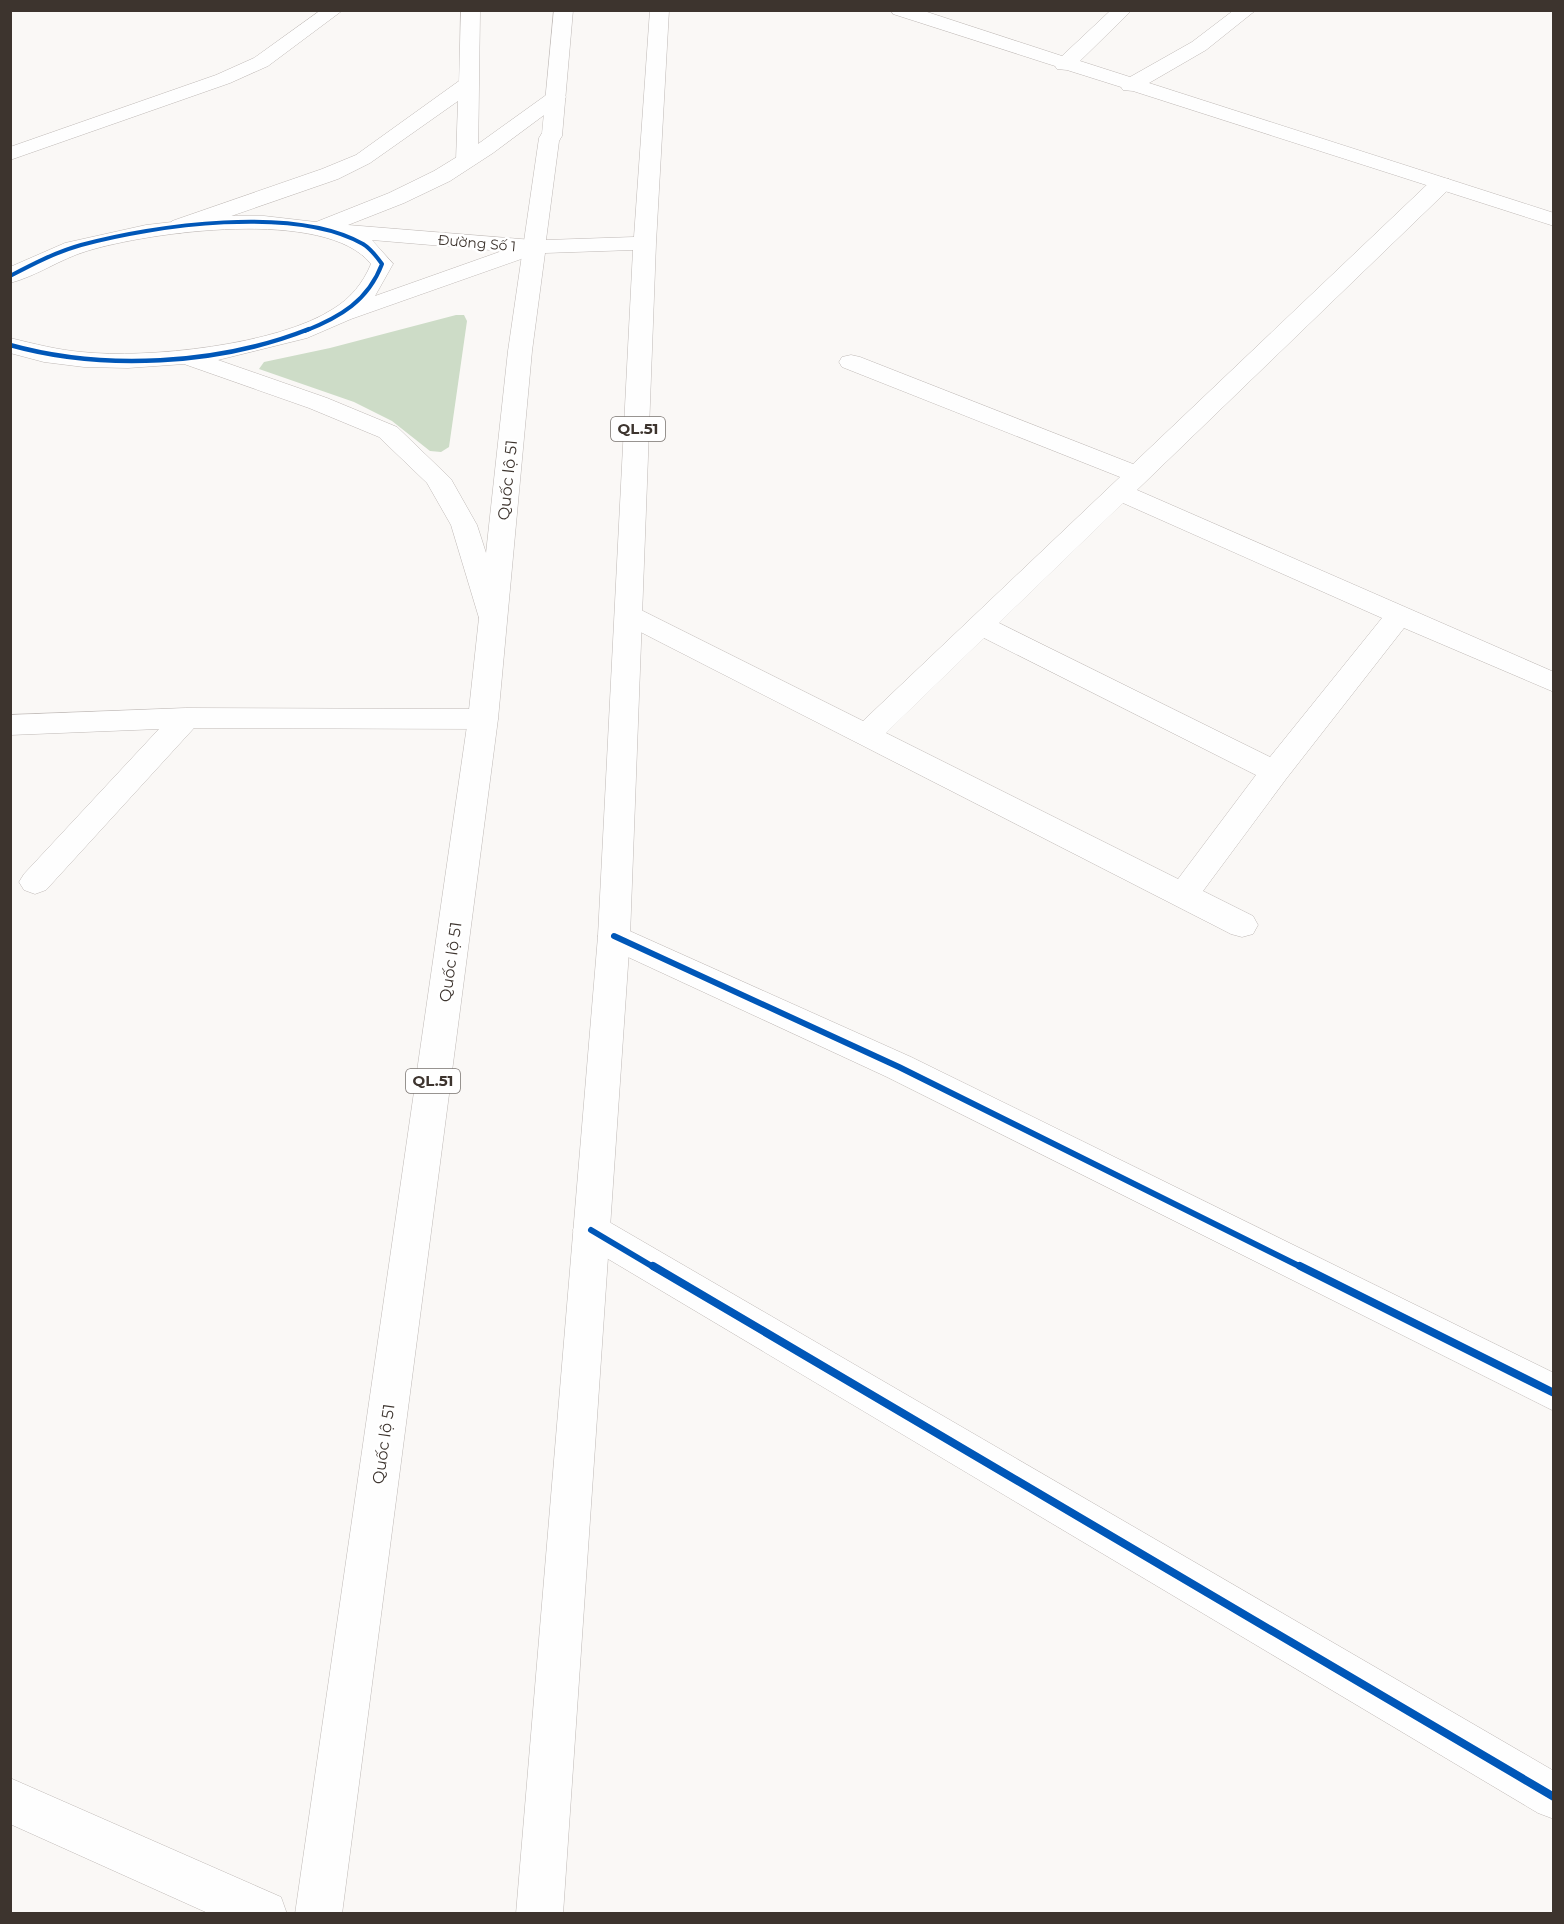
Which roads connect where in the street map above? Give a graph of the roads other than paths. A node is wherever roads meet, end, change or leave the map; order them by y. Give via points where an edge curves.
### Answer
1 (334, 10) edge
2 (471, 10) edge
3 (564, 10) edge
4 (660, 10) edge
5 (900, 10) edge
6 (1123, 10) edge
7 (1247, 10) edge
8 (1064, 65) junction
9 (470, 83) junction
10 (1130, 86) junction
11 (556, 97) junction
12 (10, 154) edge
13 (467, 161) junction
14 (1441, 184) junction
15 (1554, 220) edge
16 (180, 226) junction
17 (318, 229) junction
18 (645, 243) junction
19 (533, 248) junction
20 (10, 276) edge
21 (334, 319) junction
22 (10, 345) edge
23 (185, 356) junction
24 (851, 362) dead end
25 (1129, 483) junction
26 (629, 615) junction
27 (1399, 615) junction
28 (493, 618) junction
29 (980, 625) junction
30 (1554, 683) edge
31 (186, 718) junction
32 (483, 719) junction
33 (10, 725) edge
34 (866, 735) junction
35 (1275, 772) junction
36 (35, 882) dead end
37 (1182, 895) junction
38 (1242, 925) dead end
39 (614, 936) junction
40 (591, 1230) junction
41 (1554, 1393) edge
42 (1554, 1797) edge
43 (10, 1800) edge
44 (264, 1914) edge
45 (318, 1914) edge
46 (539, 1914) edge

1 - 12 main road via 261,62 223,79
2 - 9 main road
3 - 11 main road, Quốc lộ 51 / QL.51
4 - 18 main road, QL.51
5 - 8 main road
6 - 8 main road
7 - 10 main road via 1198,46
8 - 10 main road
9 - 13 main road
9 - 16 main road via 363,159
10 - 14 main road
11 - 13 main road
11 - 19 main road, Quốc lộ 51 / QL.51
13 - 17 main road via 405,194
14 - 15 main road
14 - 25 main road
16 - 17 main road via 252,223
16 - 20 main road via 82,245
17 - 19 main road, Đường Số 1
17 - 21 main road via 362,244 382,264 378,278 368,290
18 - 19 main road
18 - 26 main road, QL.51
19 - 21 main road, Đường Số 1
19 - 28 main road, Quốc lộ 51 / QL.51
21 - 23 main road, Đường Số 1 via 268,342
22 - 23 main road, Đường Số 1 via 68,359
23 - 28 main road via 388,432 438,479 464,525
24 - 25 main road
25 - 27 main road
25 - 29 main road
26 - 34 main road
26 - 39 main road, QL.51
27 - 30 main road
27 - 35 main road
28 - 32 main road, Quốc lộ 51 / QL.51
29 - 34 main road
29 - 35 main road
31 - 32 main road
31 - 33 main road
31 - 36 main road
32 - 45 main road, Quốc lộ 51 / QL.51
34 - 37 main road
35 - 37 main road
37 - 38 main road
39 - 40 main road, QL.51
39 - 41 main road via 899,1067
40 - 42 main road
40 - 46 main road, QL.51
43 - 44 main road

